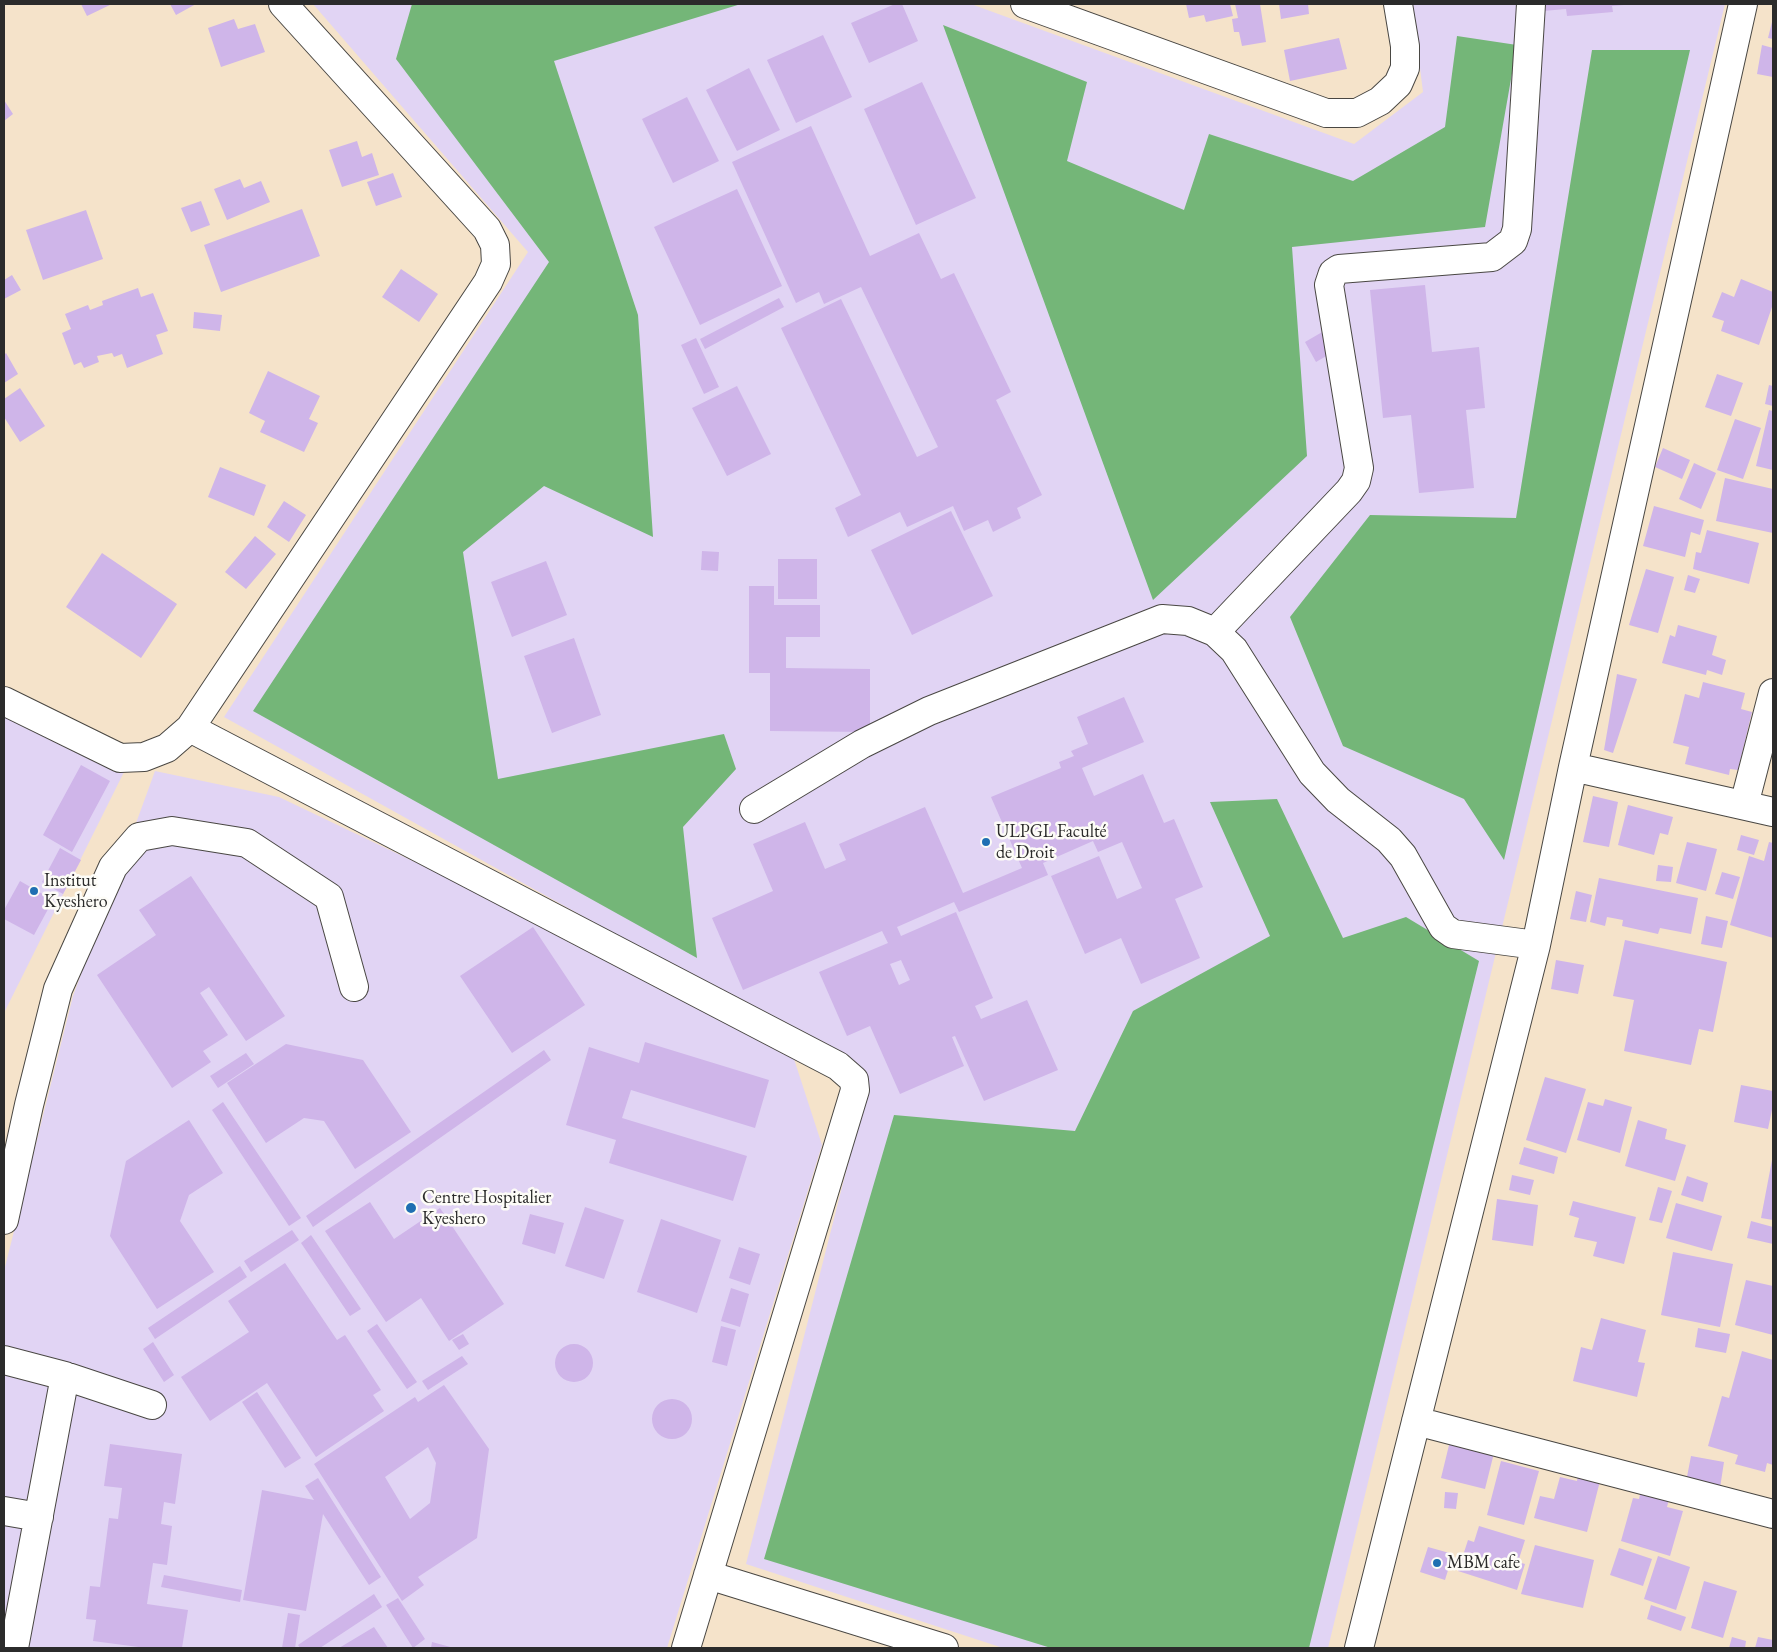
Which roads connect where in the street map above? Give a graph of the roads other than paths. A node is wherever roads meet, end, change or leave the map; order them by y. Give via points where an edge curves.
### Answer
1 (283, 4) edge
2 (1025, 4) edge
3 (1398, 4) edge
4 (1531, 4) edge
5 (1743, 4) edge
6 (1215, 632) junction
7 (1773, 693) edge
8 (4, 701) edge
9 (190, 728) junction
10 (1573, 767) junction
11 (1744, 805) junction
12 (754, 809) dead end
13 (1773, 812) edge
14 (1536, 945) junction
15 (354, 987) dead end
16 (4, 1220) edge
17 (4, 1360) edge
18 (65, 1376) junction
19 (152, 1405) dead end
20 (1416, 1421) junction
21 (4, 1511) edge
22 (1773, 1514) edge
23 (39, 1517) junction
24 (708, 1575) junction
25 (14, 1648) edge
26 (686, 1648) edge
27 (944, 1648) edge
28 (1359, 1648) edge

1 - 9 street via 488,229 495,245 496,264 488,282
2 - 3 street via 1326,112 1357,113 1380,101 1398,84 1405,68
4 - 6 street via 1517,229 1513,241 1492,257 1339,269 1332,273 1329,286 1359,468 1356,481
5 - 10 street
6 - 12 street via 1188,621 1162,619 929,711 862,744
6 - 14 street via 1234,650 1312,773 1403,856 1443,927 1454,934
7 - 11 street
8 - 9 street via 120,758 144,757 166,748
9 - 24 street via 838,1066 854,1080 855,1090
10 - 11 street
10 - 14 street
11 - 13 street
14 - 20 street
15 - 16 street via 329,897 247,843 172,831 139,837 113,868 58,989
17 - 18 street
18 - 19 street
18 - 23 street
20 - 22 street
20 - 28 street
21 - 23 street
23 - 25 street
24 - 26 street
24 - 27 street

